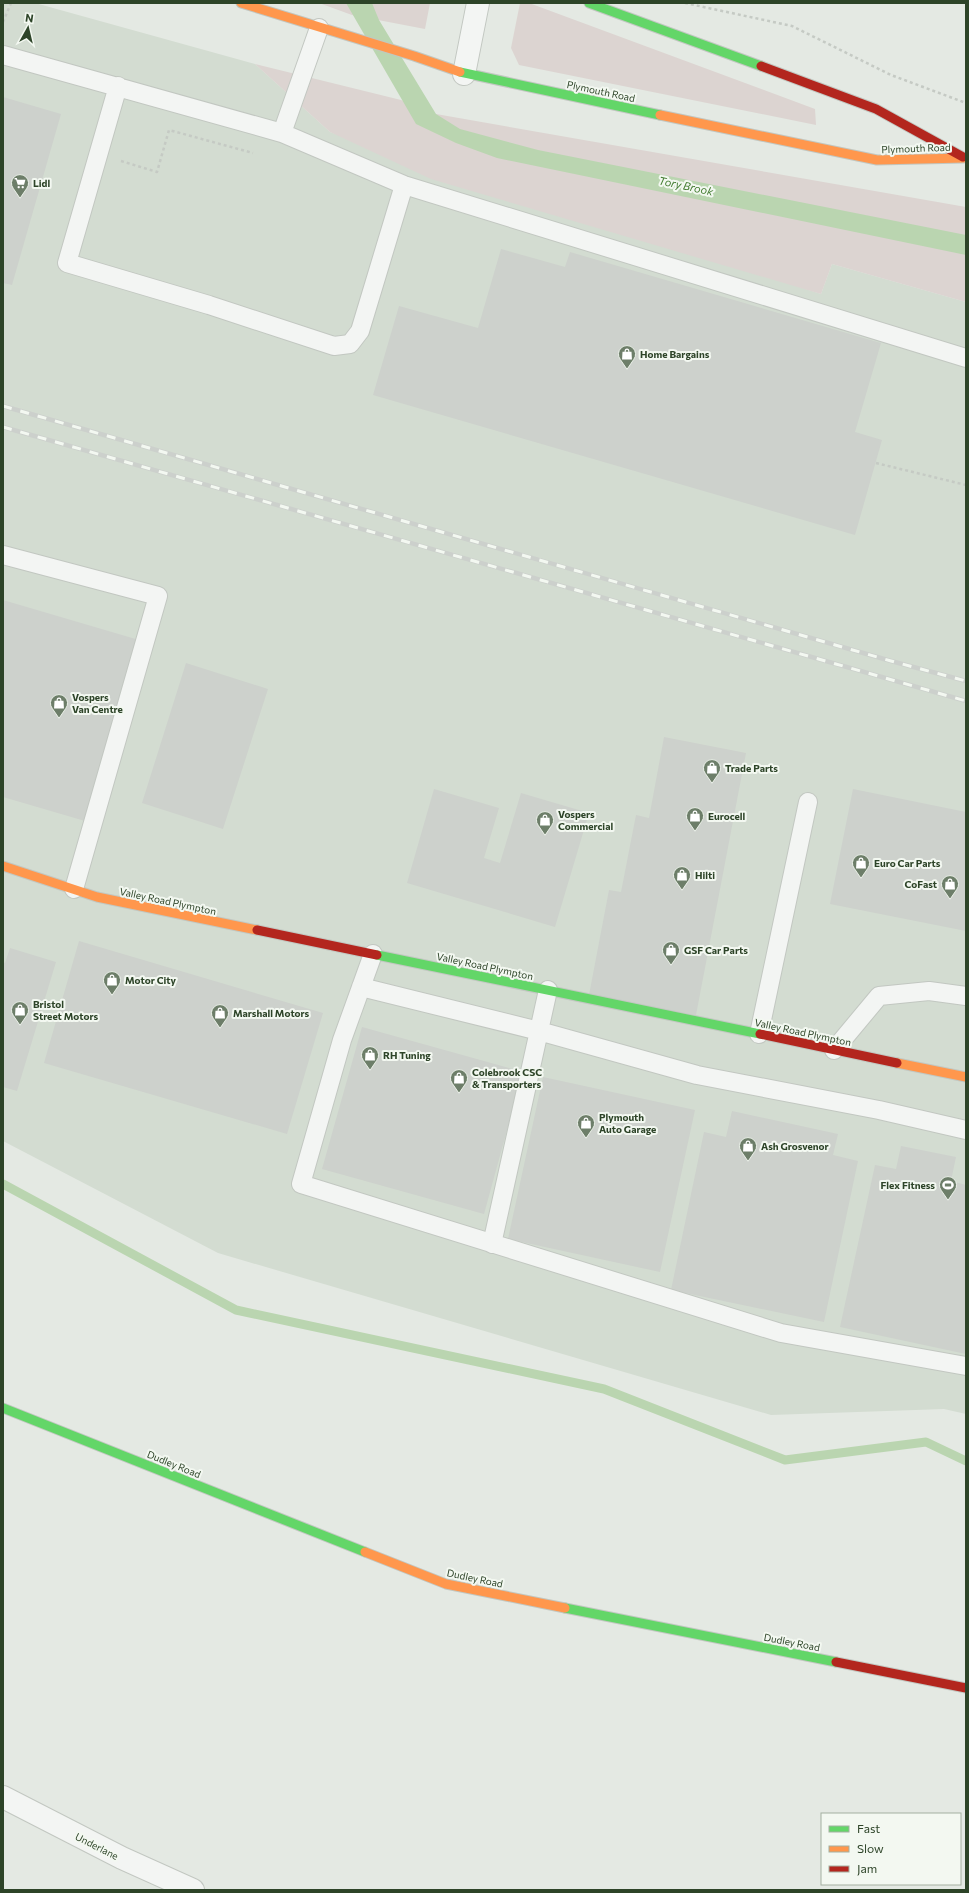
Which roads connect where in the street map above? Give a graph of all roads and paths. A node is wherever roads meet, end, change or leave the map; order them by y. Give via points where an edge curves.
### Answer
1 (11, 3) edge
2 (241, 3) edge
3 (478, 3) edge
4 (589, 3) edge
5 (685, 3) edge
6 (3, 22) edge
7 (319, 28) junction
8 (3, 55) edge
9 (464, 74) junction
10 (118, 86) junction
11 (966, 103) edge
12 (282, 133) junction
13 (253, 153) dead end
14 (100, 154) junction
15 (965, 158) edge
16 (404, 185) junction
17 (966, 358) edge
18 (876, 463) dead end
19 (966, 486) edge
20 (3, 555) edge
21 (808, 802) dead end
22 (3, 866) edge
23 (74, 889) junction
24 (373, 954) junction
25 (361, 987) junction
26 (548, 990) junction
27 (966, 996) edge
28 (539, 1031) junction
29 (759, 1034) junction
30 (834, 1050) junction
31 (966, 1077) edge
32 (966, 1130) edge
33 (492, 1244) junction
34 (966, 1366) edge
35 (3, 1408) edge
36 (966, 1688) edge
37 (3, 1797) edge
38 (193, 1890) edge

1 - 6 path
2 - 7 street, Plymouth Road
3 - 9 street
4 - 15 street, Plymouth Road via 876,109
5 - 11 path via 792,26 891,75
7 - 9 street, Plymouth Road via 414,56
7 - 12 lane
8 - 10 lane
9 - 15 street, Plymouth Road via 877,160
10 - 12 lane
10 - 14 lane
12 - 16 lane
13 - 14 path via 169,130 157,172
14 - 16 lane via 67,263 209,305 334,346 350,344 360,331
16 - 17 lane
18 - 19 path
20 - 23 lane via 158,596
21 - 29 lane
22 - 23 street, Valley Road Plympton
23 - 24 street, Valley Road Plympton via 97,897
24 - 25 lane
24 - 26 street, Valley Road Plympton
25 - 28 lane
25 - 33 lane via 342,1040 301,1184
26 - 28 lane
26 - 29 street, Valley Road Plympton
27 - 30 lane via 929,991 879,996
28 - 32 lane via 697,1075 879,1110
28 - 33 lane
29 - 30 street, Valley Road Plympton
30 - 31 street, Valley Road Plympton
33 - 34 lane via 781,1333
35 - 36 street, Dudley Road via 446,1584
37 - 38 street, Underlane via 122,1858

